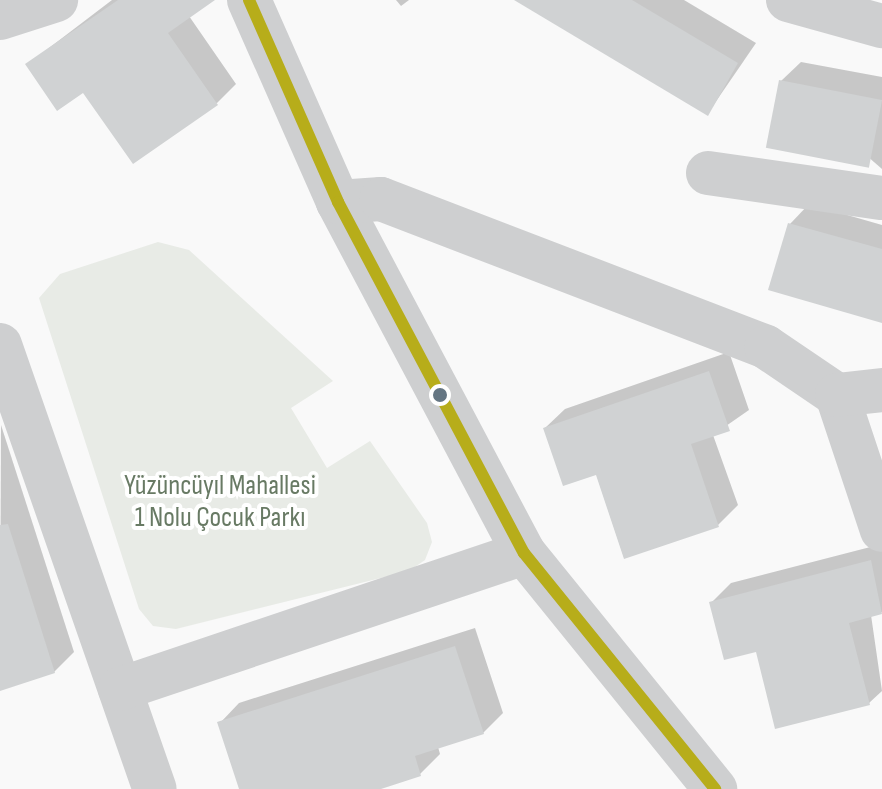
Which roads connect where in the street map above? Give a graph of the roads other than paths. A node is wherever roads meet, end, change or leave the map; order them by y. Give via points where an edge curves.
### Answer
1 (56, 0) edge
2 (249, 0) edge
3 (788, 0) edge
4 (0, 18) edge
5 (882, 26) edge
6 (708, 173) dead end
7 (882, 198) edge
8 (338, 202) junction
9 (0, 345) edge
10 (882, 390) edge
11 (837, 395) junction
12 (882, 530) edge
13 (524, 553) junction
14 (120, 689) junction
15 (155, 789) edge
16 (715, 789) edge

1 - 4 street
2 - 8 street
3 - 5 street
6 - 7 street
8 - 11 street via 381,199 766,347
8 - 13 street
9 - 14 street
10 - 11 street
11 - 12 street
13 - 14 street
13 - 16 street
14 - 15 street

